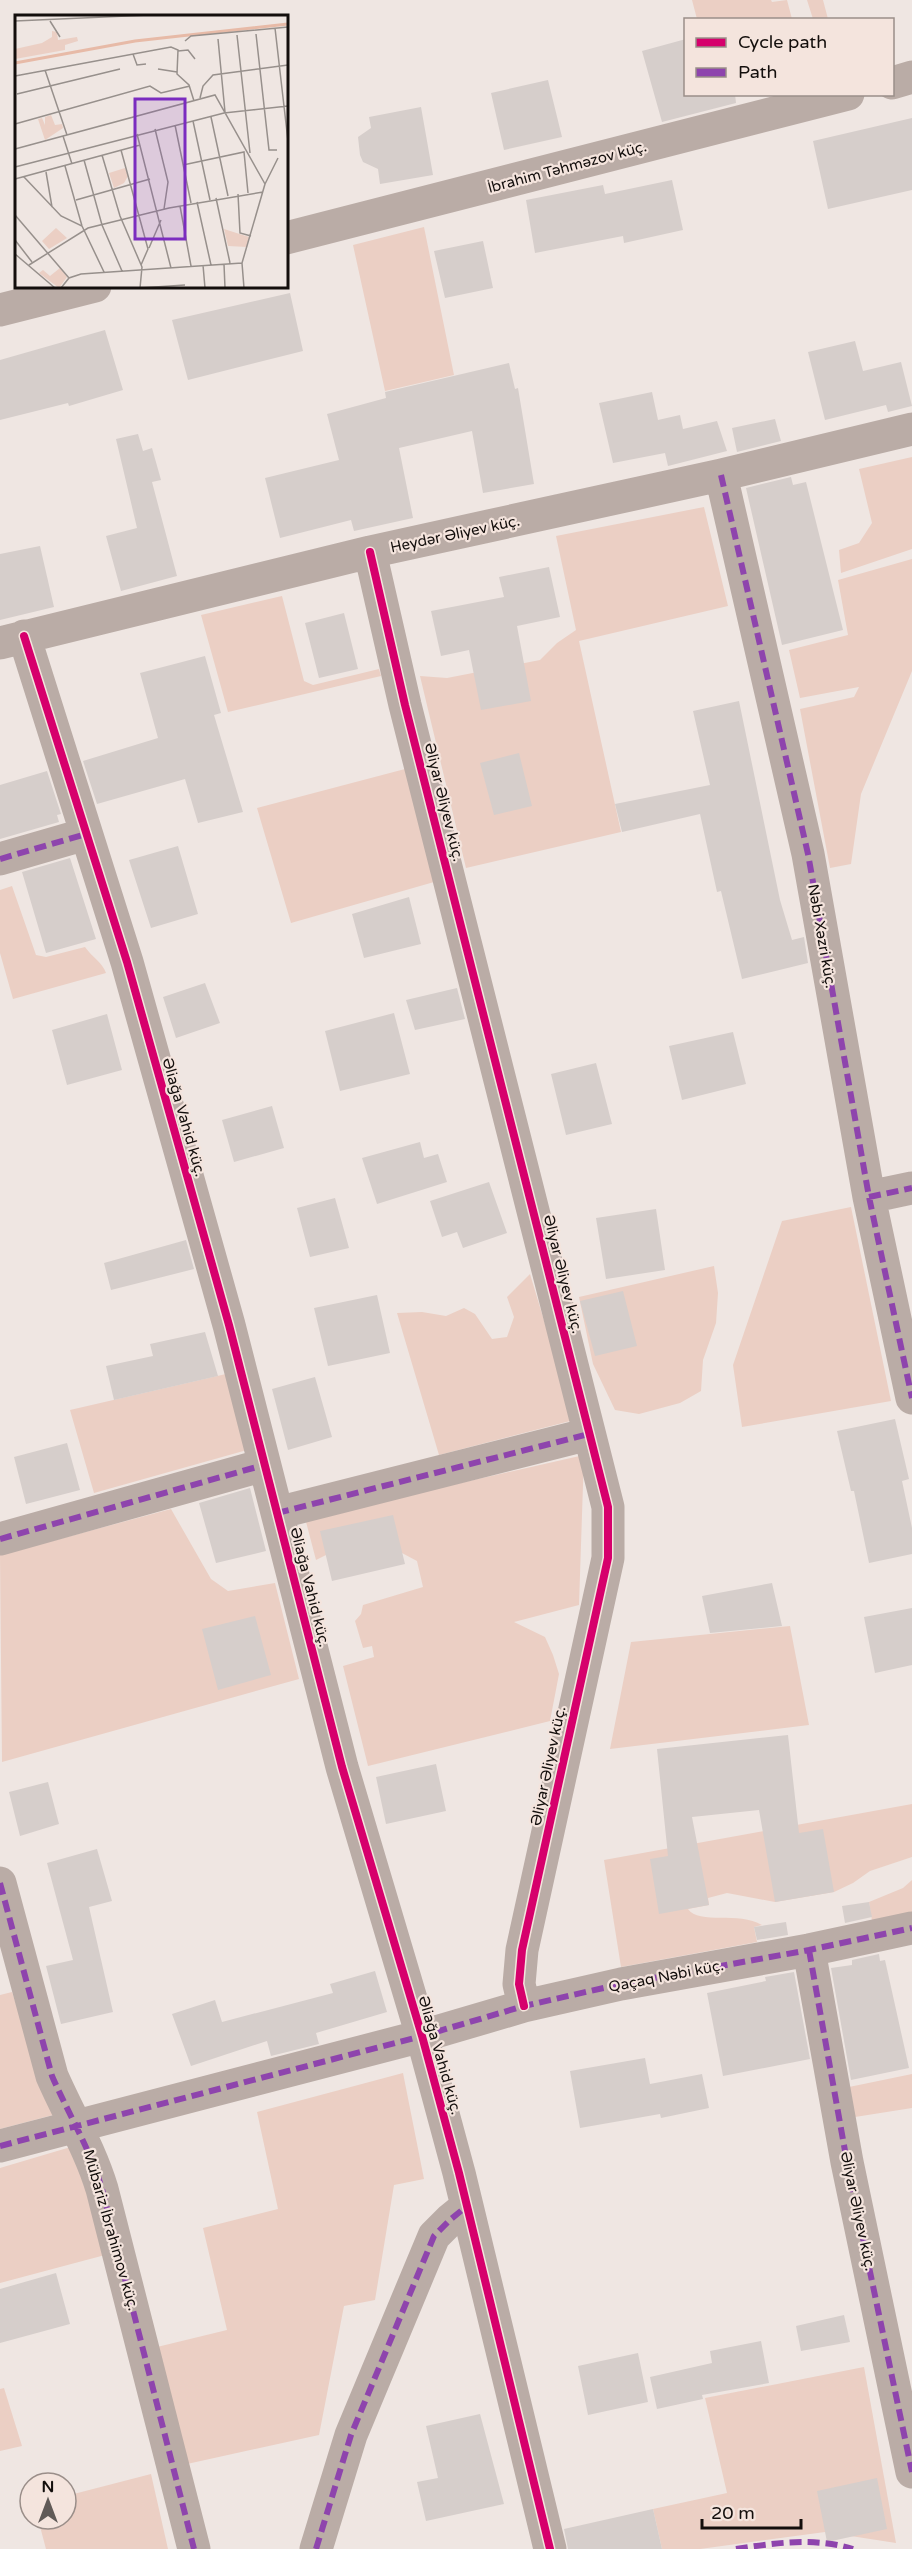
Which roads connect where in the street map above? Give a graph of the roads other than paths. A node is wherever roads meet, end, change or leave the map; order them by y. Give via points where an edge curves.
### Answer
1 (912, 77) edge
2 (894, 82) edge
3 (840, 96) edge
4 (288, 237) edge
5 (87, 288) edge
6 (0, 310) edge
7 (912, 429) edge
8 (721, 475) junction
9 (370, 552) junction
10 (12, 640) edge
11 (86, 834) junction
12 (0, 859) edge
13 (912, 1188) edge
14 (869, 1197) junction
15 (912, 1398) edge
16 (589, 1434) junction
17 (264, 1465) junction
18 (277, 1513) junction
19 (0, 1539) edge
20 (0, 1883) edge
21 (912, 1928) edge
22 (809, 1950) junction
23 (524, 2006) junction
24 (422, 2036) junction
25 (76, 2125) junction
26 (0, 2146) edge
27 (467, 2206) junction
28 (912, 2472) edge
29 (194, 2549) edge
30 (316, 2549) edge
31 (550, 2549) edge

1 - 2 street
3 - 4 street, İbrahim Təhməzov küç.
5 - 6 street
7 - 8 street, Heydər Əliyev küç.
8 - 9 street, Heydər Əliyev küç.
8 - 14 street, Nəbi Xəzri küç. via 808,854
9 - 10 street, Heydər Əliyev küç.
9 - 16 street, Əliyar Əliyev küç.
10 - 11 street, Əliağa Vahid küç.
11 - 12 street
11 - 17 street, Əliağa Vahid küç. via 127,962 229,1325
13 - 14 street
14 - 15 street, Nəbi Xəzri küç.
16 - 18 street
16 - 23 street, Əliyar Əliyev küç. via 608,1507 608,1558 522,1950 519,1984
17 - 18 street, Əliağa Vahid küç.
17 - 19 street
18 - 24 street, Əliağa Vahid küç. via 342,1767
20 - 25 street, Mübariz İbrahimov küç. via 52,2076
21 - 22 street, Qaçaq Nəbi küç.
22 - 23 street, Qaçaq Nəbi küç.
22 - 28 street, Əliyar Əliyev küç.
23 - 24 street, Qaçaq Nəbi küç.
24 - 25 street, Qaçaq Nəbi küç.
24 - 27 street, Əliağa Vahid küç.
25 - 26 street, Qaçaq Nəbi küç.
25 - 29 street, Mübariz İbrahimov küç. via 93,2158 102,2189
27 - 30 street via 434,2236 351,2435
27 - 31 street, Əliağa Vahid küç.

